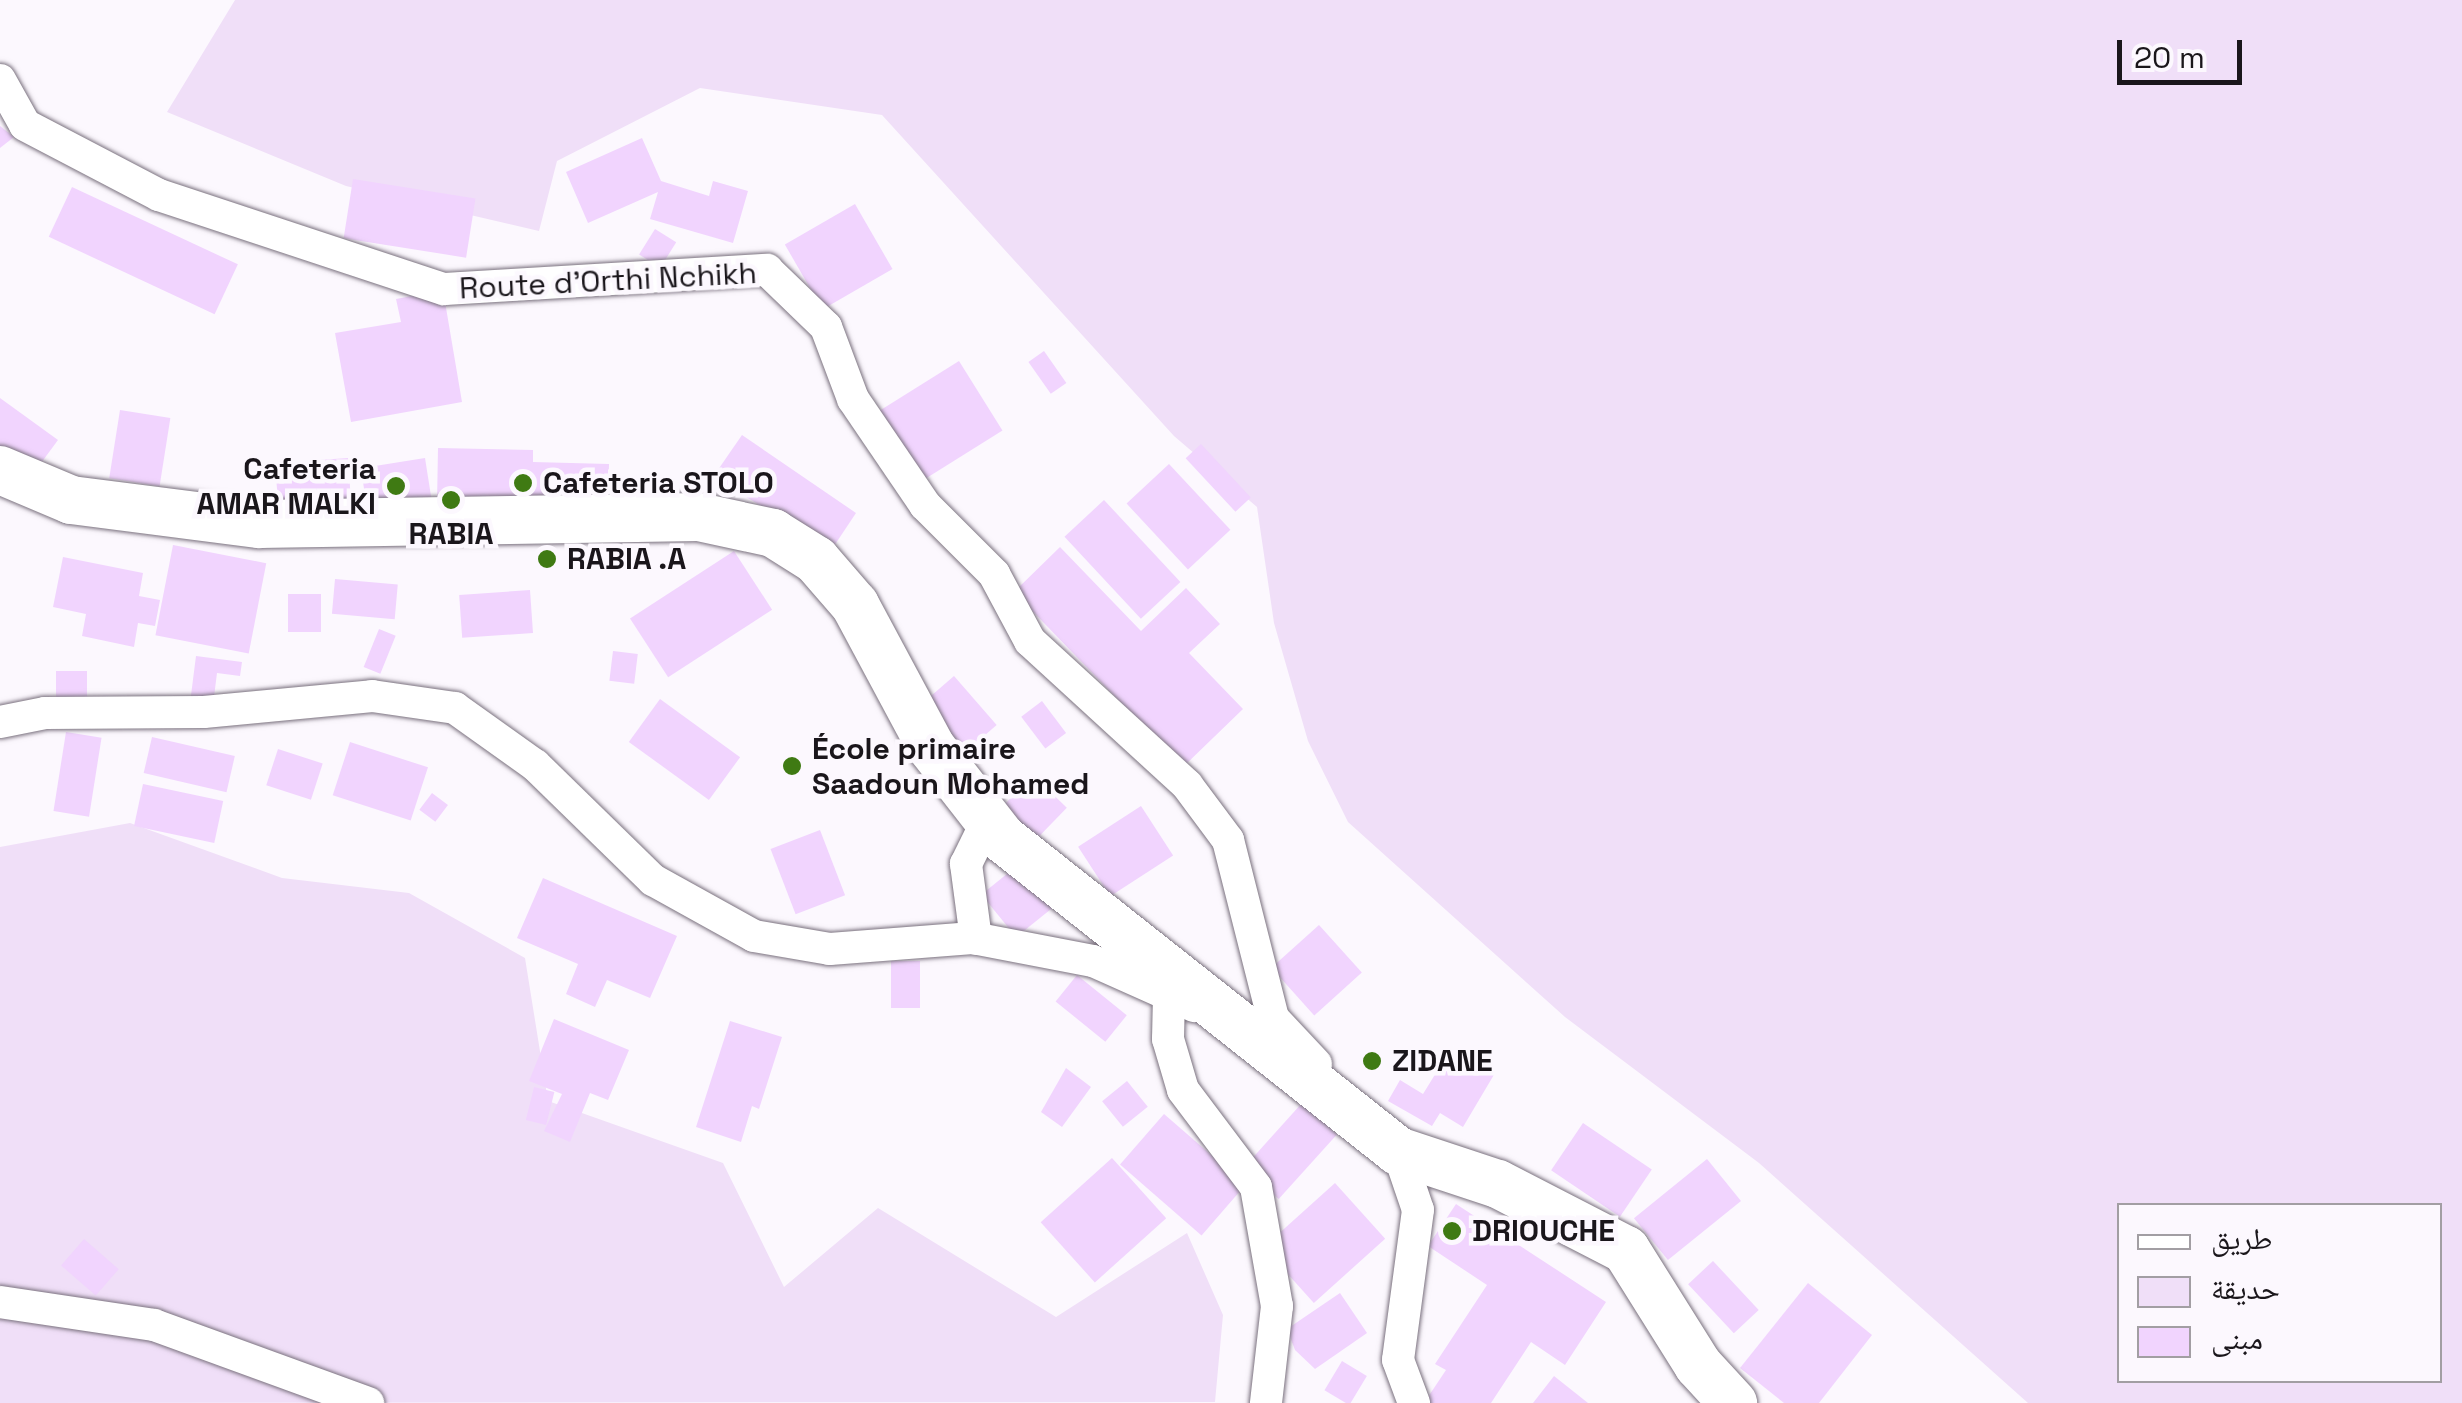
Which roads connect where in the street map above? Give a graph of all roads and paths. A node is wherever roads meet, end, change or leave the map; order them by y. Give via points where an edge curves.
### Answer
1 (0, 80) edge
2 (0, 470) edge
3 (0, 722) edge
4 (988, 819) junction
5 (976, 939) junction
6 (1170, 995) junction
7 (1239, 1026) junction
8 (1398, 1151) junction
9 (0, 1302) edge
10 (368, 1403) edge
11 (1266, 1403) edge
12 (1414, 1403) edge
13 (1733, 1403) edge

1 - 8 street, Route d'Orthi Nchikh via 25,125 160,195 444,289 768,270 826,327 854,399 925,505 994,574 1030,641 1186,784 1228,840 1273,1018
2 - 4 street via 71,500 259,524 700,517 774,533 816,560 855,605 931,746
3 - 5 street via 372,696 456,708 535,764 653,880 754,936 830,950
4 - 5 street via 966,864
4 - 7 street via 1105,924
5 - 6 street via 1093,961
6 - 7 street
6 - 11 street via 1168,1039 1183,1090 1256,1186 1278,1306
7 - 8 street
8 - 12 street via 1418,1210 1398,1360
8 - 13 street via 1498,1184 1626,1250 1698,1364
9 - 10 street via 154,1325

